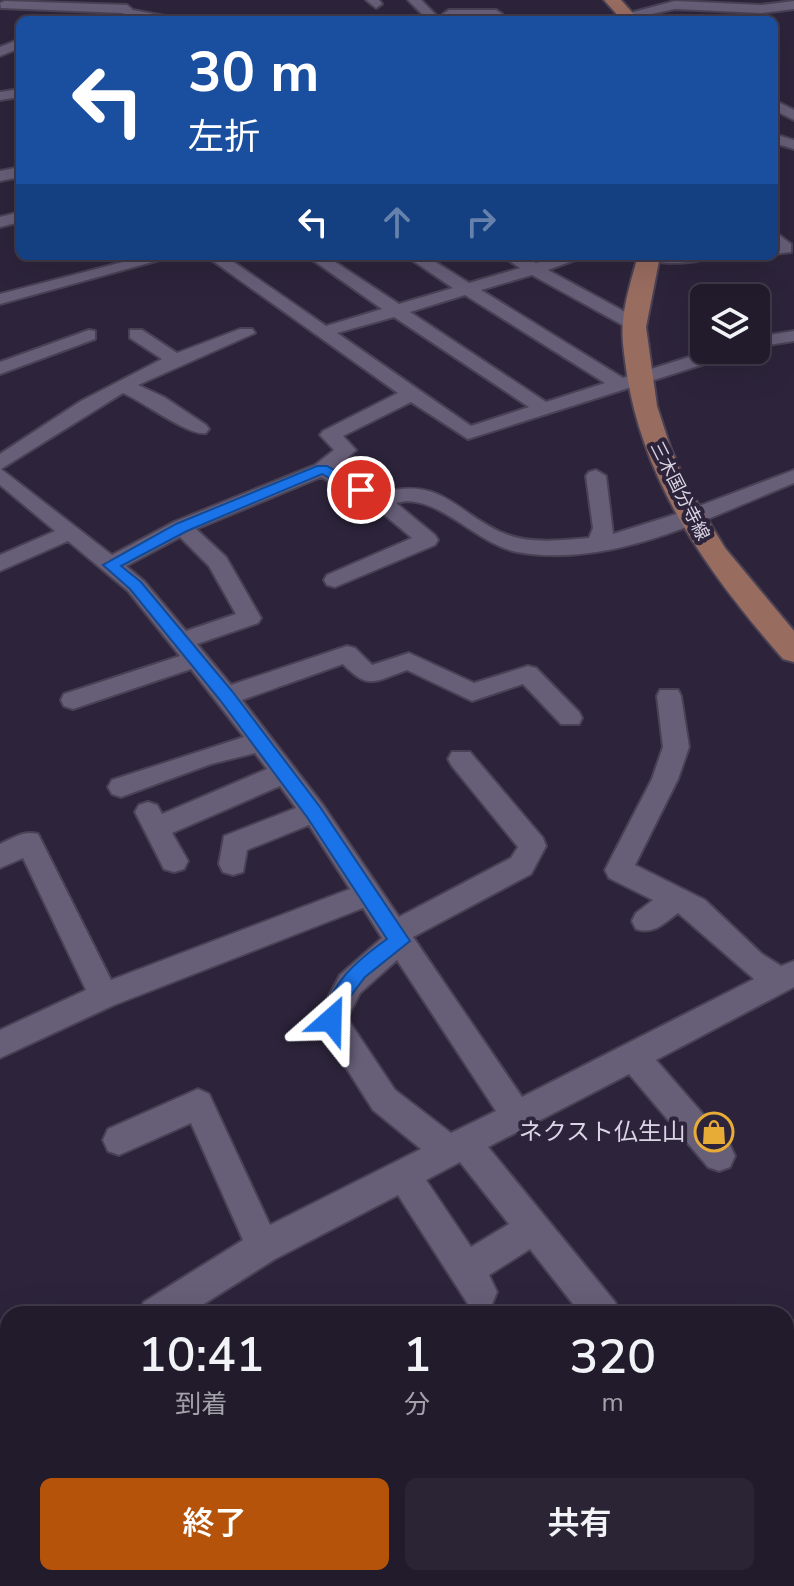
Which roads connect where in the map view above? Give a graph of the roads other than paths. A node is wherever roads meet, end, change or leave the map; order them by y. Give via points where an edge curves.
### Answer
1 (144, 0) edge
2 (414, 0) edge
3 (612, 0) edge
4 (5, 4) edge
5 (794, 5) edge
6 (127, 11) junction
7 (496, 13) edge
8 (449, 14) dead end
9 (116, 16) edge
10 (156, 16) edge
11 (431, 16) edge
12 (627, 16) edge
13 (636, 16) edge
14 (151, 260) edge
15 (220, 260) edge
16 (321, 260) edge
17 (420, 260) edge
18 (517, 260) edge
19 (565, 260) edge
20 (647, 260) edge
21 (533, 270) junction
22 (467, 289) junction
23 (0, 299) edge
24 (396, 311) junction
25 (634, 324) junction
26 (323, 332) junction
27 (246, 333) dead end
28 (136, 334) dead end
29 (89, 335) dead end
30 (794, 336) edge
31 (770, 340) edge
32 (173, 358) junction
33 (690, 363) edge
34 (0, 368) edge
35 (630, 382) junction
36 (122, 385) junction
37 (411, 393) junction
38 (544, 409) junction
39 (199, 429) dead end
40 (0, 463) edge
41 (322, 469) junction
42 (596, 476) dead end
43 (794, 476) edge
44 (8, 492) edge
45 (381, 501) junction
46 (689, 515) junction
47 (182, 527) junction
48 (70, 532) junction
49 (598, 543) junction
50 (0, 564) edge
51 (110, 565) junction
52 (335, 580) dead end
53 (188, 650) junction
54 (794, 651) edge
55 (226, 696) junction
56 (669, 696) dead end
57 (73, 700) dead end
58 (569, 718) dead end
59 (259, 743) junction
60 (461, 759) dead end
61 (284, 773) junction
62 (121, 787) dead end
63 (314, 812) junction
64 (0, 857) edge
65 (174, 861) dead end
66 (233, 864) dead end
67 (368, 894) junction
68 (678, 897) junction
69 (646, 921) dead end
70 (397, 937) junction
71 (787, 976) edge
72 (104, 996) junction
73 (0, 1044) edge
74 (633, 1056) junction
75 (517, 1116) junction
76 (119, 1140) dead end
77 (456, 1146) junction
78 (719, 1156) dead end
79 (403, 1174) junction
80 (533, 1228) junction
81 (263, 1247) junction
82 (169, 1306) edge
83 (596, 1306) edge

1 - 6 street
2 - 11 street
3 - 12 main road
4 - 6 street
5 - 13 street via 675,5
6 - 9 street
6 - 10 street
7 - 8 street
14 - 23 street
15 - 26 street
16 - 24 street
17 - 22 street
18 - 21 street
19 - 21 street
20 - 25 main road, 三木国分寺線
21 - 22 street
21 - 25 street
22 - 24 street
22 - 35 street
24 - 26 street
24 - 38 street
25 - 35 main road, 三木国分寺線
26 - 37 street
27 - 32 street
28 - 32 street
29 - 34 street
30 - 31 street
32 - 36 street
33 - 35 street
35 - 38 street
35 - 46 main road, 三木国分寺線
36 - 39 street
36 - 40 street via 57,421
37 - 38 street via 468,433
37 - 41 street via 330,435 346,450
41 - 45 street
41 - 47 street
42 - 49 street via 604,528
43 - 46 street
44 - 48 street
45 - 49 street via 399,492 434,498 495,539 516,545
45 - 52 street via 427,540
46 - 49 street
46 - 54 main road, 三木国分寺線 via 745,595
47 - 51 street
47 - 53 street via 218,562 250,618
48 - 50 street
48 - 51 street
51 - 53 street via 136,586
53 - 55 street
53 - 57 street via 103,680
55 - 58 street via 342,649 374,681 409,661 472,692 528,674
55 - 59 street
56 - 68 street via 676,747 619,870
59 - 61 street
59 - 62 street
60 - 70 street via 533,846 521,866
61 - 63 street
61 - 65 street via 152,820
63 - 66 street via 234,844
63 - 67 street
64 - 72 street via 29,842
67 - 70 street
67 - 72 street
68 - 69 street
68 - 71 street via 752,963
70 - 75 street
70 - 77 street via 358,971 338,997 331,1020 384,1100
71 - 74 street
72 - 73 street
74 - 75 street
74 - 78 street
75 - 77 street
76 - 81 street via 198,1104
77 - 79 street
77 - 80 street
79 - 80 street via 473,1281
79 - 81 street
80 - 83 street
81 - 82 street

